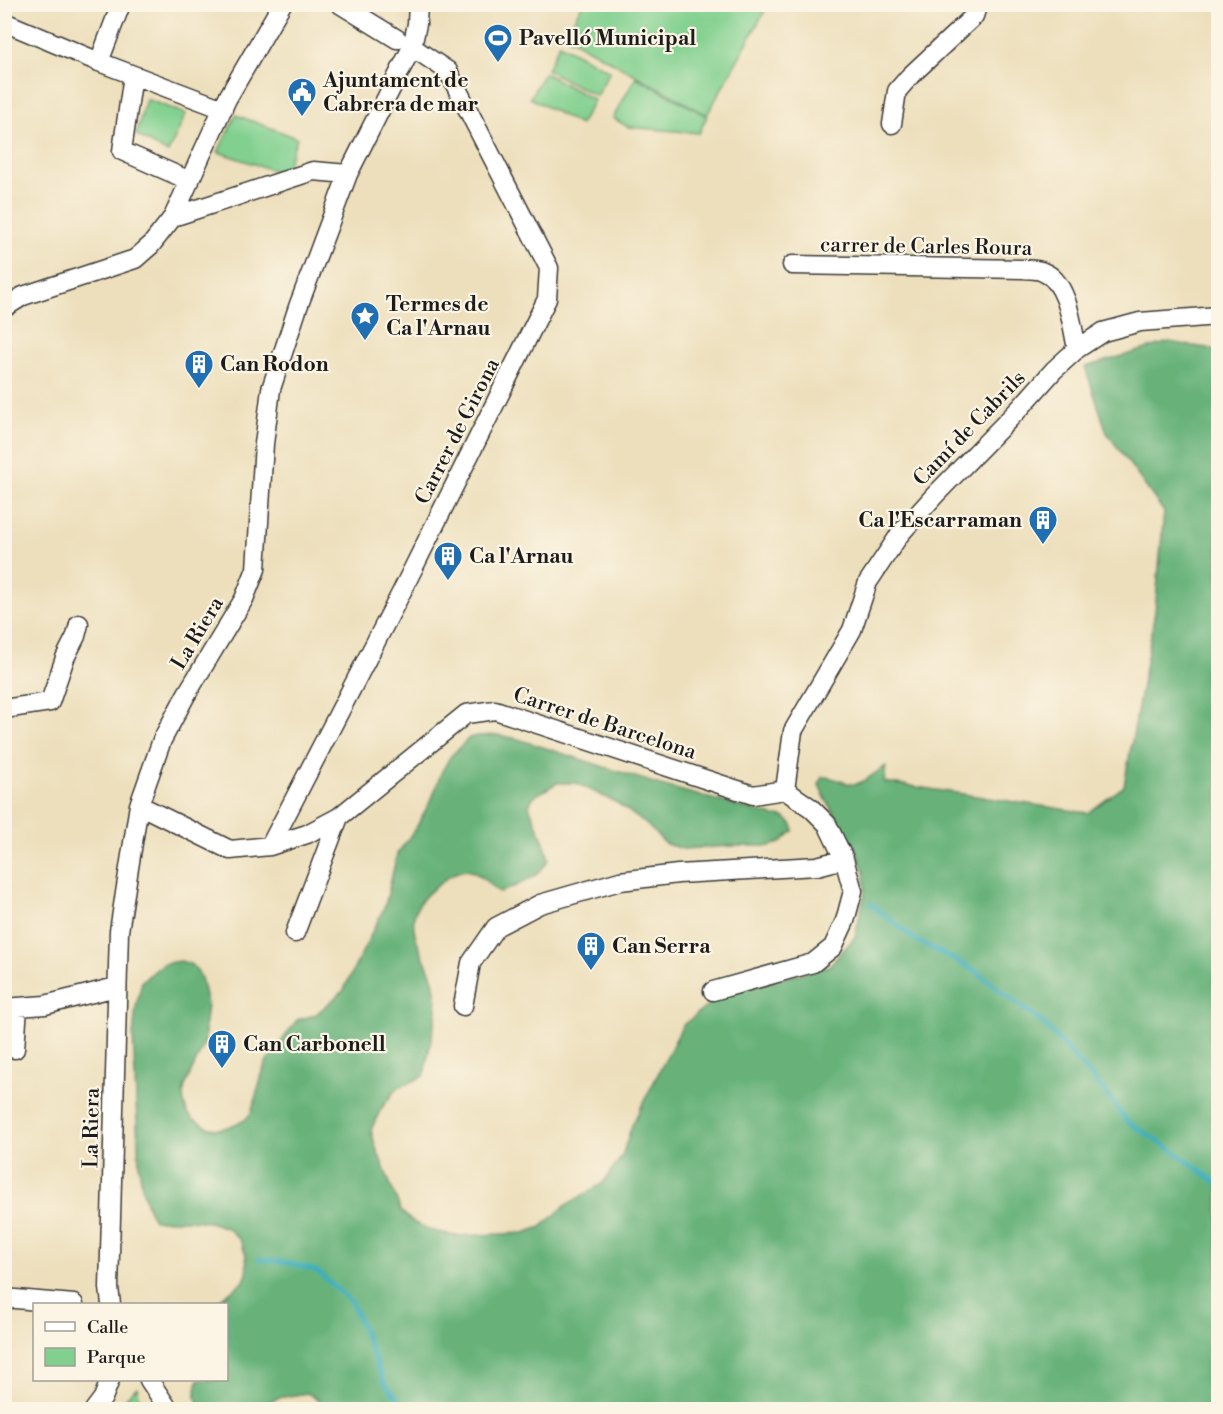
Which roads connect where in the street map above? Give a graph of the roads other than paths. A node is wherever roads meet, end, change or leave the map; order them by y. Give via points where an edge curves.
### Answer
1 (121, 4) edge
2 (340, 4) edge
3 (418, 4) edge
4 (978, 4) edge
5 (277, 6) edge
6 (4, 22) edge
7 (404, 43) junction
8 (99, 62) junction
9 (132, 75) junction
10 (223, 110) junction
11 (892, 124) dead end
12 (348, 174) junction
13 (190, 181) junction
14 (173, 217) junction
15 (792, 265) dead end
16 (4, 308) edge
17 (1211, 318) edge
18 (1077, 349) junction
19 (79, 624) dead end
20 (4, 709) edge
21 (785, 790) junction
22 (138, 805) junction
23 (339, 817) junction
24 (270, 846) junction
25 (844, 859) junction
26 (295, 933) dead end
27 (116, 987) junction
28 (713, 991) dead end
29 (462, 1006) dead end
30 (11, 1007) edge
31 (15, 1049) dead end
32 (4, 1298) edge
33 (54, 1303) edge
34 (111, 1303) edge
35 (110, 1381) edge
36 (150, 1381) edge
37 (94, 1410) edge
38 (170, 1410) edge

1 - 8 street
2 - 7 street, Carrer de Girona
3 - 7 street, La Riera via 417,24
4 - 11 street via 974,16 897,91
5 - 10 street
6 - 8 street
7 - 12 street, La Riera
7 - 24 street, Carrer de Girona via 448,71 549,268 547,299
8 - 9 street
9 - 10 street
9 - 13 street via 122,151
10 - 13 street
12 - 14 street via 313,171
12 - 22 street, La Riera via 271,389 256,569 244,599 162,740
13 - 14 street
14 - 16 street via 135,258 23,296
15 - 18 street, carrer de Carles Roura via 1043,271 1055,278 1063,292
17 - 18 street, Camí de Cabrils via 1140,322 1103,332
18 - 21 street, Camí de Cabrils via 935,495 894,543 868,582 852,630 793,731
19 - 20 street via 50,702
21 - 23 street, Carrer de Barcelona via 753,795 495,710 466,714
21 - 25 street via 827,824
22 - 24 street, Carrer de Barcelona via 230,850
22 - 27 street, La Riera via 119,931
23 - 24 street, Carrer de Barcelona via 307,834
23 - 26 street
25 - 28 street via 853,891 833,947 813,963
25 - 29 street via 817,867 620,881 540,904 496,927 471,963
27 - 30 street via 45,1005
27 - 34 street, La Riera
30 - 31 street
32 - 33 street
35 - 37 street
36 - 38 street

